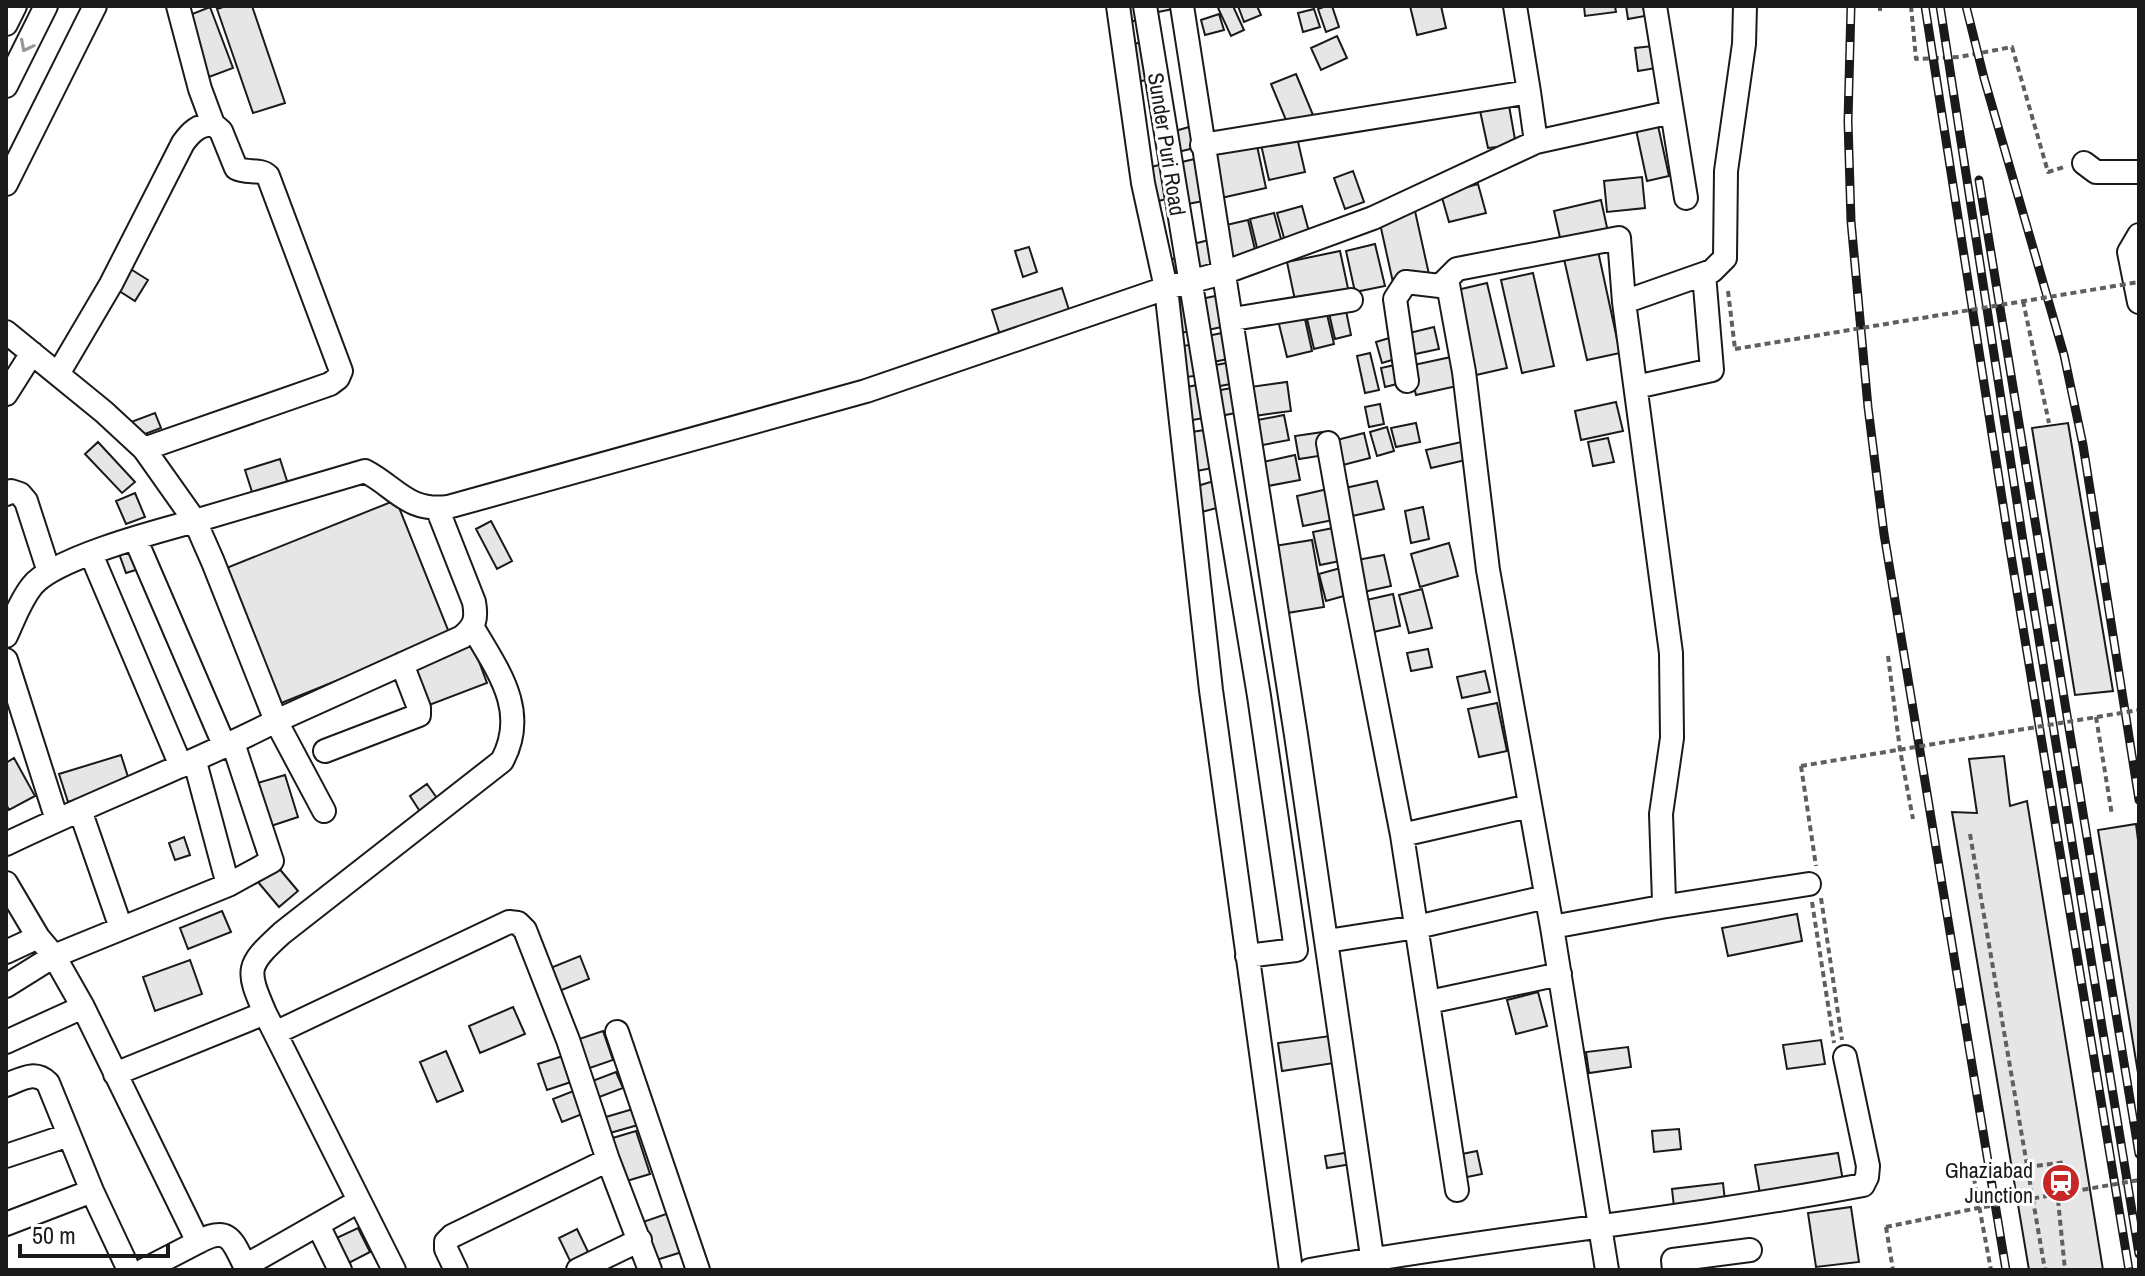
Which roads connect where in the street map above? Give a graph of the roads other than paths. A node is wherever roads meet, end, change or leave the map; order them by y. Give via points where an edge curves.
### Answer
1 (15, 6) edge
2 (46, 6) edge
3 (95, 6) edge
4 (178, 6) edge
5 (1118, 6) edge
6 (1145, 6) edge
7 (1182, 6) edge
8 (1515, 6) edge
9 (1655, 6) edge
10 (1745, 6) edge
11 (6, 24) edge
12 (6, 86) edge
13 (1529, 92) junction
14 (1672, 112) junction
15 (213, 124) junction
16 (1536, 142) junction
17 (1202, 145) junction
18 (2084, 163) road end
19 (2139, 172) edge
20 (6, 184) edge
21 (1686, 198) dead end
22 (2139, 235) edge
23 (1223, 273) junction
24 (1704, 274) junction
25 (1447, 279) junction
26 (1189, 282) junction
27 (1166, 288) junction
28 (1351, 300) dead end
29 (1624, 302) junction
30 (2139, 302) edge
31 (1233, 319) junction
32 (6, 332) edge
33 (32, 353) junction
34 (58, 374) junction
35 (1407, 381) dead end
36 (1636, 387) junction
37 (6, 394) edge
38 (1328, 443) dead end
39 (144, 449) junction
40 (6, 494) edge
41 (437, 508) junction
42 (195, 521) junction
43 (135, 538) junction
44 (91, 554) junction
45 (49, 572) junction
46 (473, 628) junction
47 (6, 636) edge
48 (6, 660) edge
49 (402, 664) junction
50 (276, 721) junction
51 (229, 745) junction
52 (325, 751) dead end
53 (188, 764) junction
54 (1529, 806) junction
55 (80, 810) junction
56 (324, 811) dead end
57 (57, 820) junction
58 (1402, 835) junction
59 (6, 844) edge
60 (1816, 882) road end
61 (6, 883) edge
62 (228, 885) junction
63 (1546, 897) junction
64 (1661, 907) junction
65 (1417, 927) junction
66 (1552, 927) junction
67 (121, 928) junction
68 (38, 937) junction
69 (1327, 944) junction
70 (1296, 950) junction
71 (6, 952) edge
72 (54, 956) junction
73 (1247, 956) junction
74 (1560, 974) junction
75 (6, 986) edge
76 (1429, 1002) junction
77 (83, 1007) junction
78 (270, 1023) junction
79 (617, 1032) dead end
80 (6, 1042) edge
81 (1845, 1057) road end
82 (115, 1074) junction
83 (6, 1085) edge
84 (69, 1135) junction
85 (6, 1156) edge
86 (608, 1160) junction
87 (1457, 1190) dead end
88 (92, 1191) junction
89 (359, 1201) junction
90 (6, 1224) edge
91 (318, 1225) junction
92 (1600, 1226) junction
93 (640, 1240) junction
94 (198, 1242) junction
95 (1750, 1250) dead end
96 (1374, 1264) edge
97 (168, 1265) edge
98 (246, 1268) edge
99 (129, 1270) edge
100 (144, 1270) edge
101 (340, 1270) edge
102 (394, 1270) edge
103 (456, 1270) edge
104 (578, 1270) edge
105 (650, 1270) edge
106 (698, 1270) edge
107 (1291, 1270) edge
108 (1310, 1270) edge
109 (1607, 1270) edge
110 (1674, 1270) edge

1 - 11 street
2 -> 12 street
3 - 20 street
4 - 15 street
5 - 27 street via 1143,183
6 - 26 street, Sunder Puri Road
7 - 17 street
8 - 13 street
9 - 14 street
10 - 24 street via 1726,171 1725,258
13 - 16 street
13 - 17 street
14 - 16 street
14 - 21 street
15 - 34 street via 193,130 183,143 93,318
15 - 39 street via 236,168 268,176 341,371 330,384
16 - 23 street via 1373,218
17 - 23 street
18 - 19 street via 2096,172
22 - 30 street via 2129,252
23 - 26 street
23 - 31 street
24 - 29 street
24 - 36 street via 1712,370
25 - 29 street via 1457,269 1619,238
25 - 35 street via 1440,286 1406,282 1395,299
25 - 54 street via 1488,570
26 - 27 street
26 - 70 street, Sunder Puri Road
27 - 41 street via 866,391
27 - 73 street
28 - 31 street
29 - 36 street
31 - 69 street
32 - 33 street
33 - 34 street
33 - 37 street
34 - 39 street
36 - 64 street via 1671,653 1672,738 1662,789
38 - 58 street
39 - 42 street
40 - 45 street via 20,494 26,501
41 - 42 street via 402,499 365,471
41 - 46 street via 474,602
42 - 43 street
42 - 50 street
43 - 44 street
43 - 51 street
44 - 45 street
44 - 53 street
45 - 47 street via 33,584
46 - 49 street
46 - 78 street via 506,686 513,714 507,752 263,951 251,982
48 - 57 street
49 - 50 street
49 - 52 street via 419,715
50 - 51 street
50 - 56 street
51 - 53 street
51 - 62 street via 272,861
53 - 55 street
53 - 62 street
54 - 58 street
54 - 63 street
55 - 57 street
55 - 67 street
57 - 59 street
58 - 65 street
60 - 64 street
61 - 68 street
62 - 67 street
63 - 65 street
63 - 66 street
64 - 66 street
65 - 69 street
65 - 76 street
66 - 74 street
67 - 72 street
68 - 71 street
68 - 72 street
69 - 70 street
69 - 96 street
70 - 73 street
72 - 75 street
72 - 77 street
73 - 107 street
74 - 76 street
74 - 92 street
76 - 87 street
77 - 80 street
77 - 82 street
78 - 82 street
78 - 86 street via 509,922 518,923 568,1040
78 - 89 street
79 - 106 street
81 - 92 street via 1868,1166 1863,1185
82 - 94 street
83 - 84 street via 41,1076
84 - 85 street
84 - 88 street
86 - 93 street
86 - 103 street via 452,1236 446,1249
88 - 90 street
88 - 99 street
89 - 91 street
89 - 102 street
91 - 98 street
91 - 101 street
92 - 96 street
92 - 109 street
93 - 104 street
93 - 105 street
94 - 97 street
94 - 98 street via 224,1234
95 - 110 street via 1673,1260
96 - 108 street
97 - 100 street

